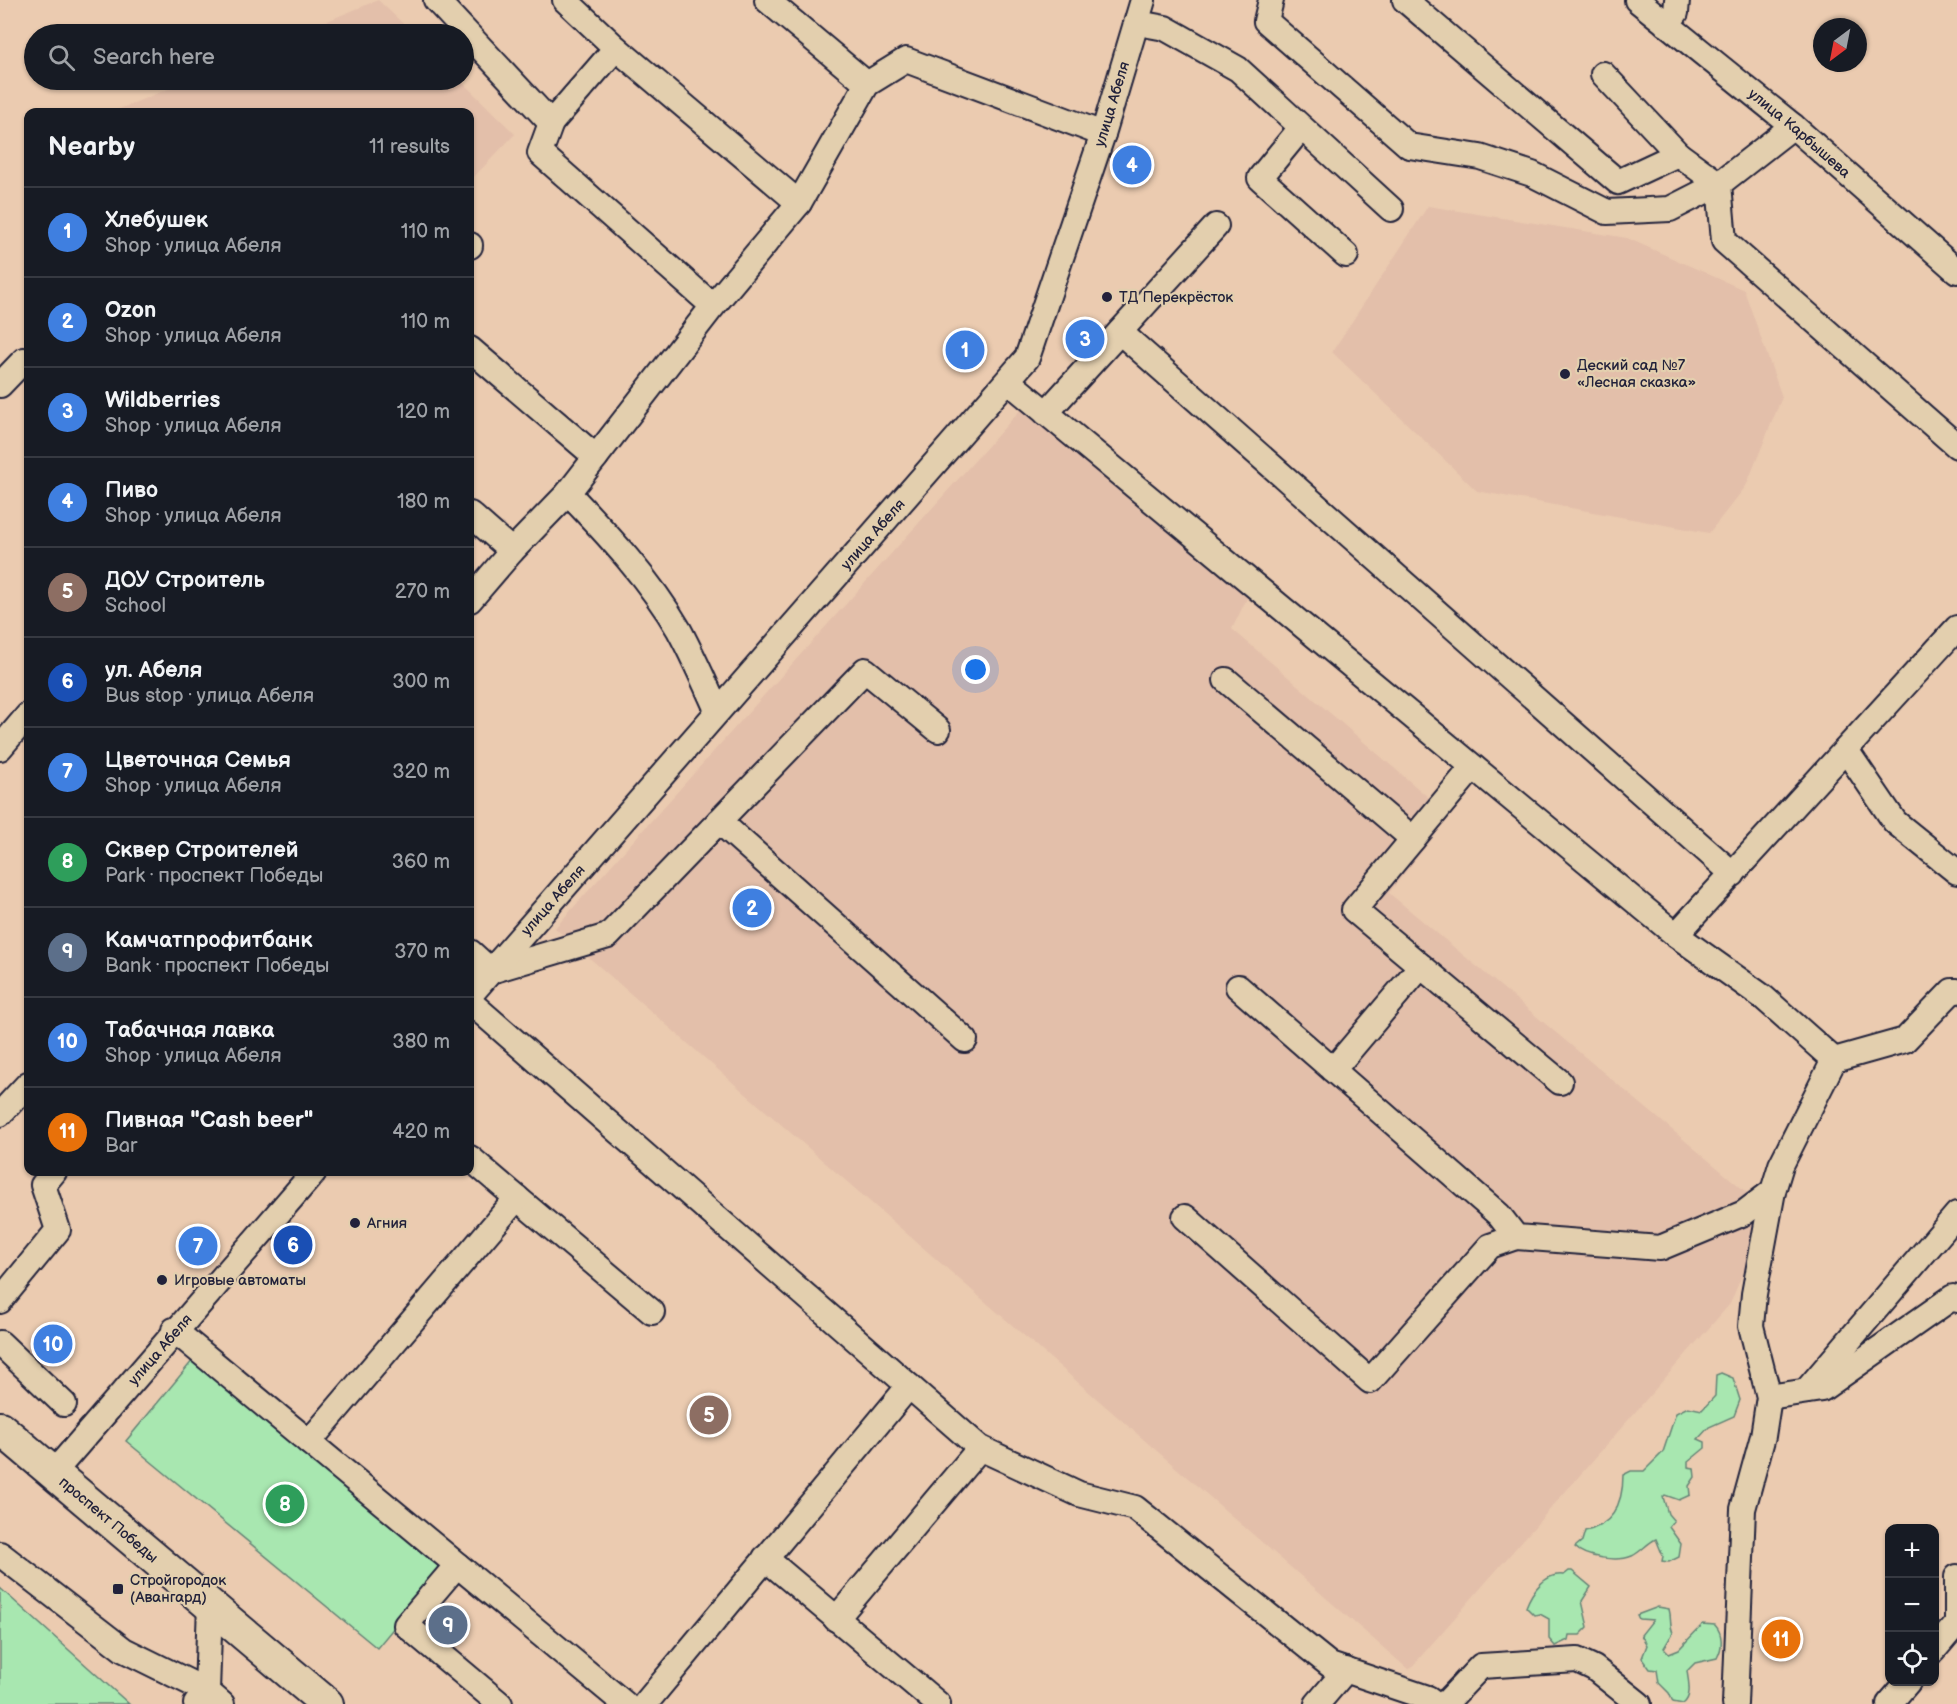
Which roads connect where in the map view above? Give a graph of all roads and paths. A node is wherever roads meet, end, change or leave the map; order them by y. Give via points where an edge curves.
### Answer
1 (436, 0) edge
2 (565, 0) edge
3 (767, 0) edge
4 (1270, 0) edge
5 (1405, 0) edge
6 (1637, 0) edge
7 (1677, 0) edge
8 (1140, 11) edge
9 (458, 24) edge
10 (1666, 24) junction
11 (474, 41) edge
12 (616, 48) junction
13 (1603, 74) dead end
14 (867, 84) junction
15 (551, 123) junction
16 (1793, 126) junction
17 (1301, 128) junction
18 (1103, 134) junction
19 (1678, 154) junction
20 (1719, 184) junction
21 (799, 203) junction
22 (1391, 209) dead end
23 (1216, 226) dead end
24 (1346, 255) dead end
25 (1957, 271) edge
26 (713, 306) junction
27 (1120, 332) junction
28 (474, 352) edge
29 (24, 360) edge
30 (1008, 381) junction
31 (0, 386) edge
32 (1046, 413) junction
33 (1957, 446) edge
34 (596, 458) junction
35 (568, 493) junction
36 (474, 518) edge
37 (512, 551) junction
38 (474, 595) edge
39 (1953, 639) edge
40 (1226, 680) dead end
41 (717, 710) junction
42 (24, 720) edge
43 (938, 730) dead end
44 (0, 748) edge
45 (1846, 750) junction
46 (1473, 767) junction
47 (719, 821) junction
48 (1413, 839) junction
49 (1957, 872) edge
50 (1733, 874) junction
51 (1676, 935) junction
52 (474, 956) edge
53 (1422, 966) junction
54 (490, 971) junction
55 (1238, 987) dead end
56 (474, 990) edge
57 (1957, 991) edge
58 (474, 1005) edge
59 (965, 1040) dead end
60 (1834, 1060) junction
61 (1334, 1070) junction
62 (1560, 1082) dead end
63 (24, 1088) edge
64 (0, 1114) edge
65 (474, 1161) edge
66 (51, 1176) edge
67 (310, 1176) edge
68 (1773, 1191) junction
69 (517, 1198) junction
70 (1957, 1214) edge
71 (1185, 1217) dead end
72 (1516, 1237) junction
73 (1956, 1296) edge
74 (0, 1301) edge
75 (652, 1312) dead end
76 (174, 1330) junction
77 (0, 1343) edge
78 (909, 1386) junction
79 (1806, 1391) junction
80 (1769, 1397) junction
81 (64, 1404) dead end
82 (2, 1434) edge
83 (309, 1442) junction
84 (980, 1448) junction
85 (54, 1472) junction
86 (0, 1554) edge
87 (765, 1558) junction
88 (457, 1565) junction
89 (1957, 1577) edge
90 (210, 1604) junction
91 (836, 1619) junction
92 (1939, 1645) edge
93 (1346, 1670) junction
94 (1905, 1686) edge
95 (208, 1700) edge
96 (327, 1704) edge
97 (501, 1704) edge
98 (625, 1704) edge
99 (645, 1704) edge
100 (938, 1704) edge
101 (1317, 1704) edge
102 (1436, 1704) edge
103 (1445, 1704) edge
104 (1640, 1704) edge
105 (1735, 1704) edge
106 (1889, 1704) edge

1 - 9 street
2 - 12 street
3 - 14 street
4 - 20 street via 1266,21 1409,146 1480,157 1522,171 1607,212 1670,209
5 - 19 street via 1618,182
6 - 10 street, улица Карбышева
7 - 10 street via 1676,12
8 - 17 street via 1238,69
8 - 18 street, улица Абеля
10 - 16 street, улица Карбышева
11 - 15 street
12 - 15 street
12 - 21 street
13 - 19 street
14 - 18 street via 906,60
14 - 21 street
15 - 26 street via 540,153
16 - 20 street
16 - 25 street, улица Карбышева
17 - 22 street
17 - 24 street via 1260,178
18 - 30 street, улица Абеля via 1028,358
19 - 20 street
20 - 33 street via 1724,241
21 - 26 street
23 - 27 street
26 - 34 street
27 - 32 street
27 - 50 street
28 - 34 street
29 - 31 street
30 - 32 street
30 - 41 street, улица Абеля
32 - 46 street
34 - 35 street
35 - 37 street
35 - 41 street via 657,597 679,630
36 - 37 street
37 - 38 street
39 - 45 street
40 - 48 street
41 - 54 street, улица Абеля
42 - 44 street
43 - 47 street via 865,670
45 - 49 street via 1895,822
45 - 50 street
46 - 48 street
46 - 51 street
47 - 54 street via 608,936
47 - 59 street
48 - 53 street via 1354,910
50 - 51 street
51 - 60 street via 1763,997
52 - 54 street
53 - 61 street
53 - 62 street
54 - 56 street, улица Абеля
55 - 61 street
57 - 60 street via 1952,991 1905,1040
58 - 78 street
60 - 68 street via 1781,1165
61 - 72 street via 1499,1215
63 - 64 street
65 - 69 street
66 - 74 street via 43,1185 58,1230
67 - 76 street, улица Абеля
68 - 72 street via 1744,1213 1660,1248
68 - 80 street via 1751,1326
69 - 75 street
69 - 83 street
70 - 79 street
71 - 72 street via 1370,1381 1490,1246
73 - 79 street via 1822,1389
76 - 83 street
76 - 85 street, улица Абеля
77 - 81 street
78 - 84 street
78 - 87 street
79 - 80 street
80 - 105 street via 1743,1509
82 - 85 main road, проспект Победы
83 - 88 street
84 - 91 street
84 - 93 street via 1079,1494 1135,1508 1330,1665
85 - 90 main road, проспект Победы
86 - 95 street via 124,1650
87 - 91 street
87 - 99 street
88 - 97 street via 406,1625
88 - 98 street
89 - 92 street via 1957,1623
90 - 95 street
90 - 96 main road, проспект Победы
91 - 100 street
93 - 101 street
93 - 102 street
94 - 106 street
103 - 104 street via 1482,1666 1577,1660 1594,1668

